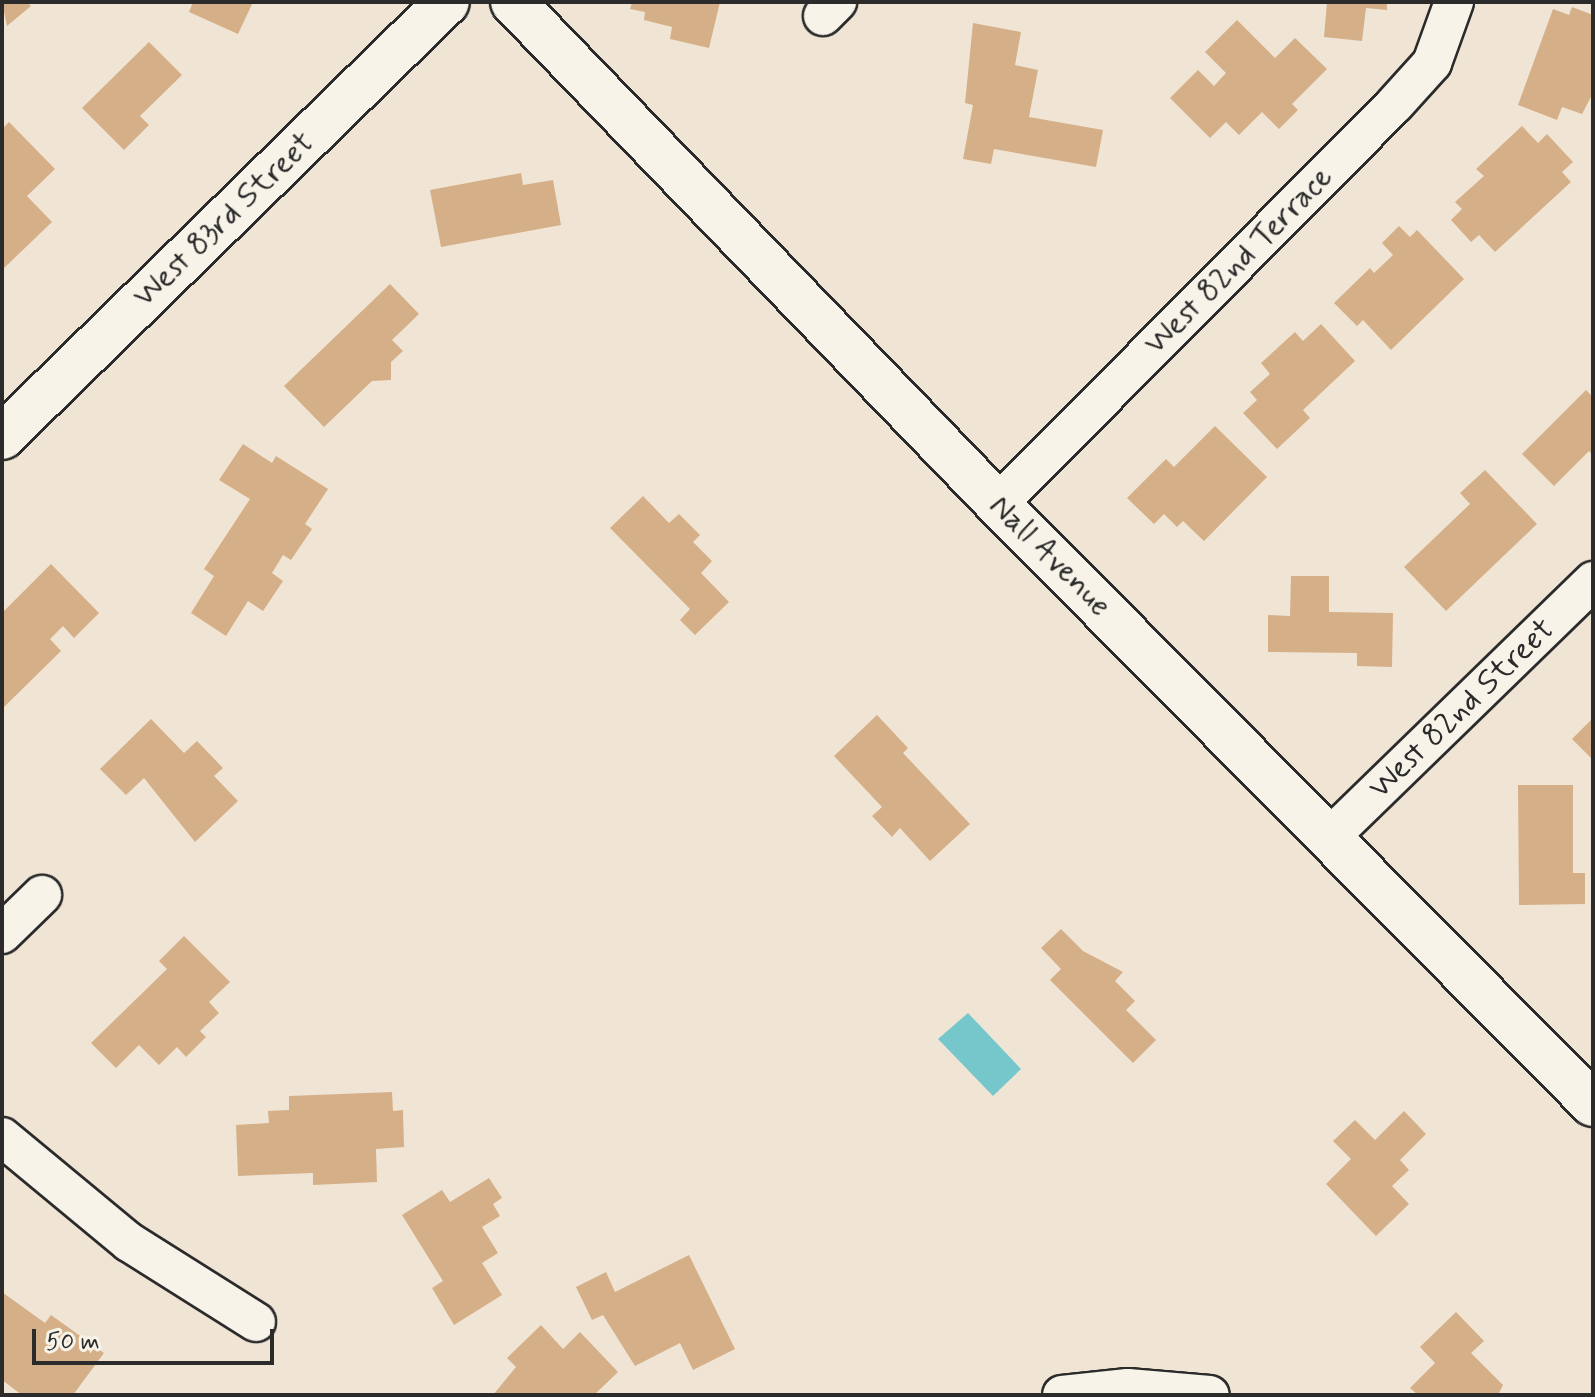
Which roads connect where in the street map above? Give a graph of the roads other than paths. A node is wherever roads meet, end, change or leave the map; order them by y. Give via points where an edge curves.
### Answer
1 (447, 2) edge
2 (513, 2) edge
3 (1454, 2) edge
4 (2, 437) edge
5 (998, 504) junction
6 (1593, 581) edge
7 (1331, 836) junction
8 (42, 895) dead end
9 (2, 934) edge
10 (1593, 1104) edge
11 (2, 1137) edge
12 (256, 1322) dead end
13 (1062, 1395) edge
14 (1210, 1395) edge

1 - 4 main road, West 83rd Street
2 - 5 main road, Nall Avenue
3 - 5 street, West 82nd Terrace via 1432,63 1394,105
5 - 7 main road, Nall Avenue
6 - 7 street, West 82nd Street
7 - 10 main road, Nall Avenue
8 - 9 street
11 - 12 street via 129,1242
13 - 14 street via 1128,1388 1188,1389

